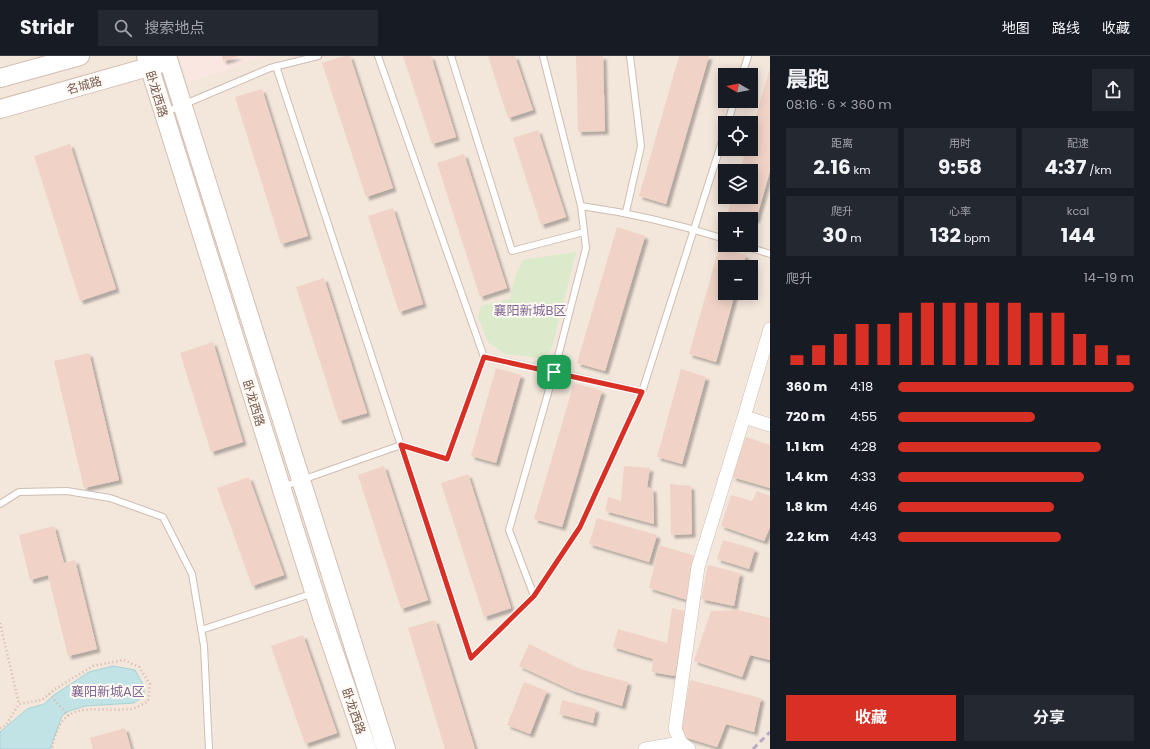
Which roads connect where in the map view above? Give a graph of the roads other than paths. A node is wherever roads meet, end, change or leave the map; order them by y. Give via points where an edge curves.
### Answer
1 (80, 56) edge
2 (318, 56) edge
3 (378, 56) edge
4 (451, 56) edge
5 (543, 56) edge
6 (630, 56) edge
7 (748, 56) edge
8 (167, 59) edge
9 (147, 61) edge
10 (276, 66) junction
11 (744, 68) edge
12 (0, 78) edge
13 (182, 105) junction
14 (0, 108) edge
15 (163, 113) junction
16 (718, 155) edge
17 (581, 206) junction
18 (626, 212) junction
19 (695, 230) junction
20 (584, 232) junction
21 (718, 237) edge
22 (758, 250) edge
23 (770, 254) edge
24 (770, 329) edge
25 (484, 357) junction
26 (554, 372) junction
27 (642, 392) junction
28 (744, 417) junction
29 (770, 425) edge
30 (401, 445) junction
31 (301, 480) junction
32 (281, 488) junction
33 (0, 504) edge
34 (314, 592) junction
35 (534, 596) junction
36 (201, 630) junction
37 (685, 746) edge
38 (209, 749) edge
39 (367, 749) edge
40 (386, 749) edge
41 (645, 749) edge

1 - 12 main road
2 - 10 lane
3 - 25 lane
4 - 20 lane via 512,251
5 - 17 lane
6 - 18 lane via 641,146
7 - 11 lane
8 - 9 main road, 名城路
8 - 13 main road, 卧龙西路
9 - 14 main road, 名城路
9 - 15 main road, 卧龙西路
10 - 13 lane
10 - 30 lane
13 - 15 lane
13 - 31 main road, 卧龙西路
15 - 32 main road, 卧龙西路
16 - 19 lane
17 - 18 lane
17 - 20 lane
18 - 19 lane
19 - 21 lane
19 - 27 lane
20 - 26 lane via 586,248
22 - 23 lane
24 - 28 street
25 - 26 lane
25 - 30 lane via 447,459
26 - 27 lane
26 - 35 lane via 509,530
27 - 35 lane via 580,527
28 - 29 street
28 - 37 street via 698,568 675,729
30 - 31 lane
30 - 35 lane via 471,658
31 - 32 lane
31 - 40 main road, 卧龙西路
32 - 34 main road, 卧龙西路
33 - 36 lane via 19,492 67,491 110,498 164,517 192,574
34 - 36 lane
34 - 39 main road, 卧龙西路
36 - 38 lane
37 - 41 street

